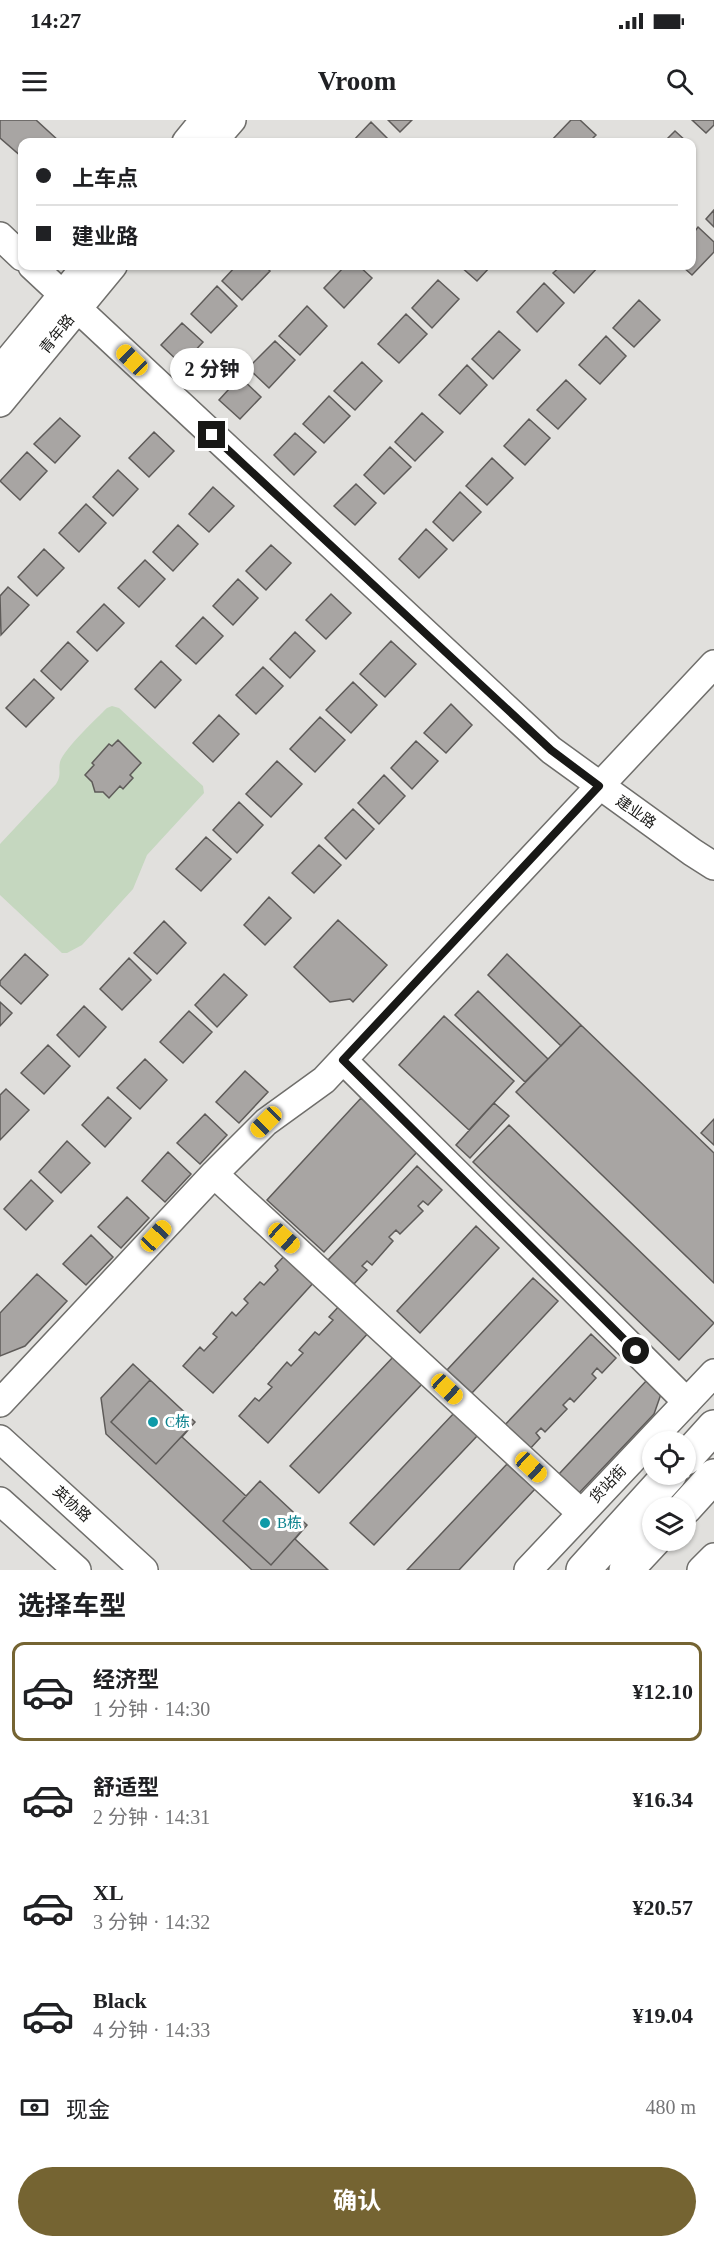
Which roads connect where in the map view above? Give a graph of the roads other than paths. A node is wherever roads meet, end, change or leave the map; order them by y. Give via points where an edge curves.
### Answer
1 (204, 120) edge
2 (232, 120) edge
3 (189, 138) edge
4 (216, 138) edge
5 (0, 236) edge
6 (18, 253) edge
7 (36, 270) edge
8 (84, 270) edge
9 (108, 270) edge
10 (70, 301) junction
11 (0, 370) edge
12 (0, 403) edge
13 (714, 664) edge
14 (599, 786) junction
15 (714, 866) edge
16 (343, 1060) junction
17 (214, 1174) junction
18 (714, 1373) edge
19 (687, 1402) junction
20 (0, 1403) edge
21 (714, 1427) edge
22 (0, 1439) edge
23 (696, 1447) edge
24 (714, 1476) edge
25 (714, 1484) edge
26 (660, 1485) edge
27 (695, 1497) edge
28 (696, 1499) edge
29 (0, 1501) edge
30 (581, 1513) junction
31 (644, 1551) edge
32 (714, 1557) edge
33 (77, 1570) edge
34 (144, 1570) edge
35 (528, 1570) edge
36 (583, 1570) edge
37 (626, 1570) edge
38 (701, 1570) edge

1 - 3 street
2 - 4 street
5 - 6 street
7 - 10 street, 建业路
8 - 10 street, 青年路
9 - 10 street, 青年路
10 - 11 street, 青年路
10 - 12 street, 青年路
10 - 14 street, 建业路 via 551,750
13 - 14 street
14 - 15 street, 建业路
14 - 16 street
16 - 17 street via 324,1080 266,1122
16 - 19 street
17 - 20 street
17 - 30 street
18 - 19 street, 货站街
19 - 30 street, 货站街
21 - 23 highway
22 - 34 street, 英协路
24 - 27 highway
25 - 28 highway
26 - 36 highway
29 - 33 street
30 - 35 street, 货站街
31 - 37 highway
32 - 38 street

